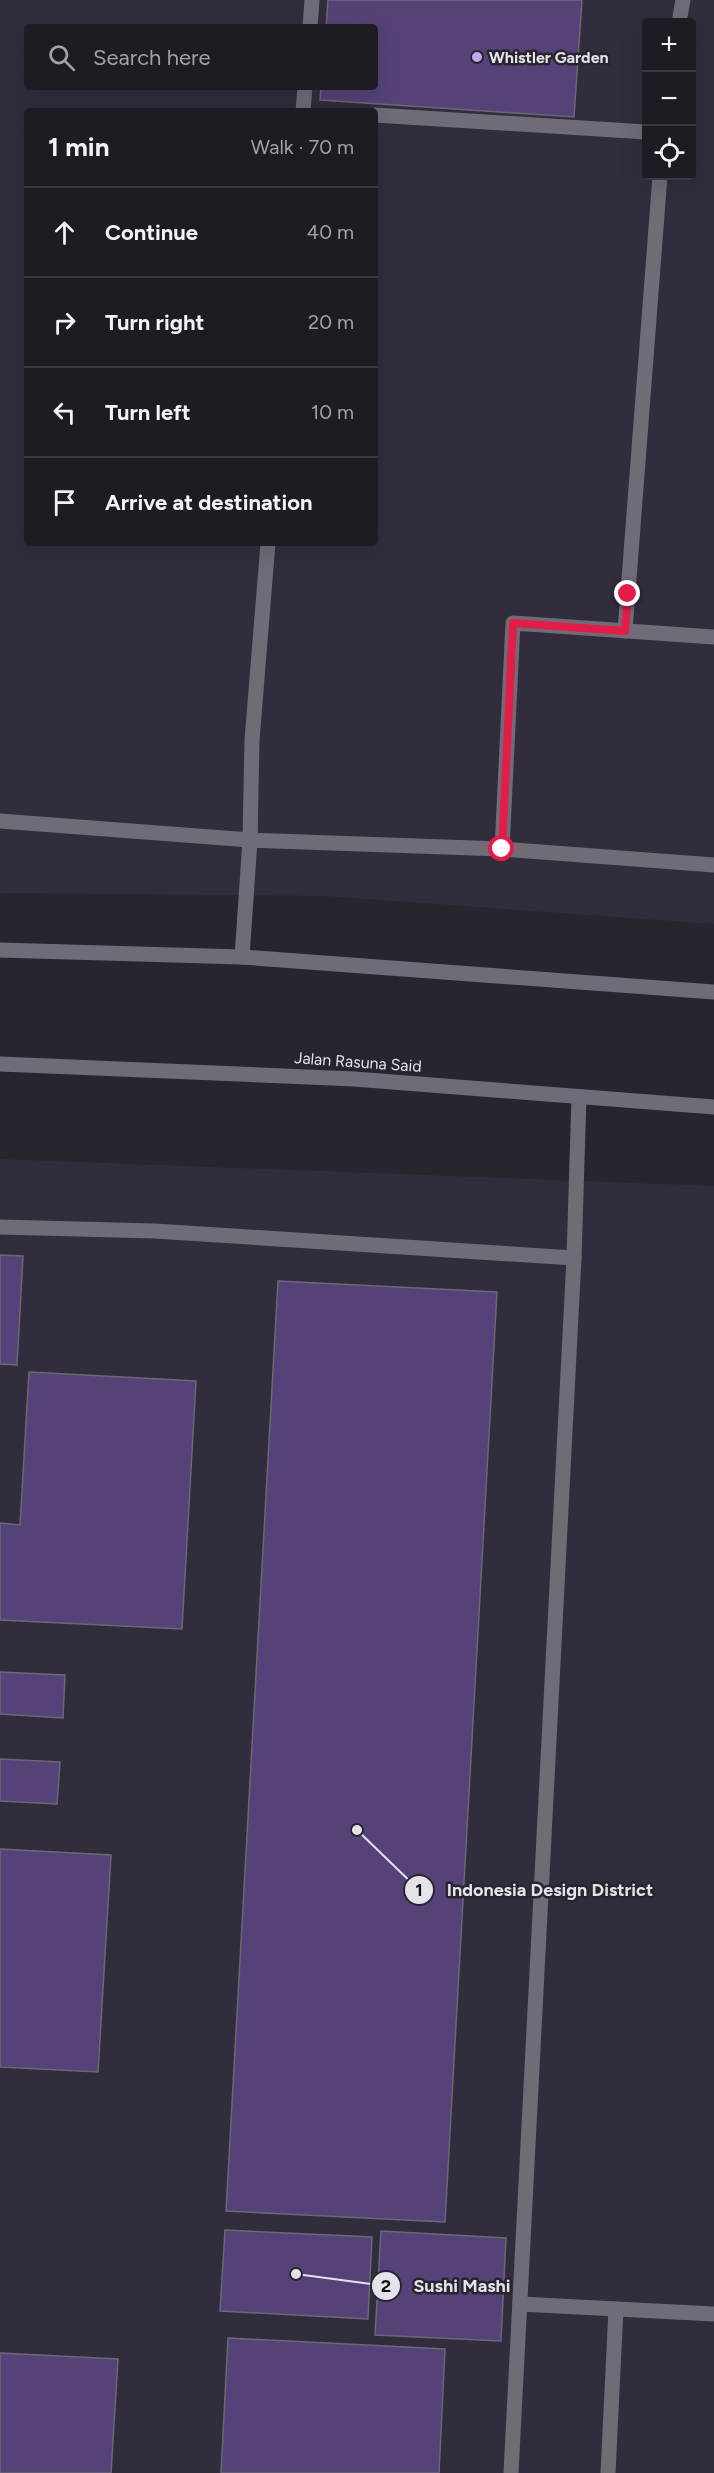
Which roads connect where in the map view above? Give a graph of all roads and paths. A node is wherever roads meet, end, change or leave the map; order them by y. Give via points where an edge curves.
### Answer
1 (312, 0) edge
2 (683, 0) edge
3 (680, 18) edge
4 (310, 24) edge
5 (305, 90) edge
6 (304, 108) edge
7 (378, 115) edge
8 (642, 132) edge
9 (660, 180) edge
10 (268, 546) edge
11 (625, 631) junction
12 (714, 637) edge
13 (0, 821) edge
14 (250, 840) junction
15 (502, 849) junction
16 (714, 865) edge
17 (0, 950) edge
18 (242, 957) junction
19 (714, 992) edge
20 (0, 1064) edge
21 (579, 1097) junction
22 (714, 1107) edge
23 (0, 1227) edge
24 (574, 1258) junction
25 (520, 2304) junction
26 (616, 2309) junction
27 (714, 2314) edge
28 (511, 2473) edge
29 (608, 2473) edge

1 - 4 street
2 - 3 street
5 - 6 street
7 - 8 street
9 - 11 street
10 - 14 street via 252,740
11 - 12 street
11 - 15 street via 513,623
13 - 14 street
14 - 15 street
14 - 18 street
15 - 16 street
17 - 18 street
18 - 19 street
20 - 21 street, Jalan Rasuna Said via 354,1079
21 - 22 street, Jalan Rasuna Said
21 - 24 street
23 - 24 street via 155,1231
24 - 25 street
25 - 26 street
25 - 28 street
26 - 27 street
26 - 29 street

